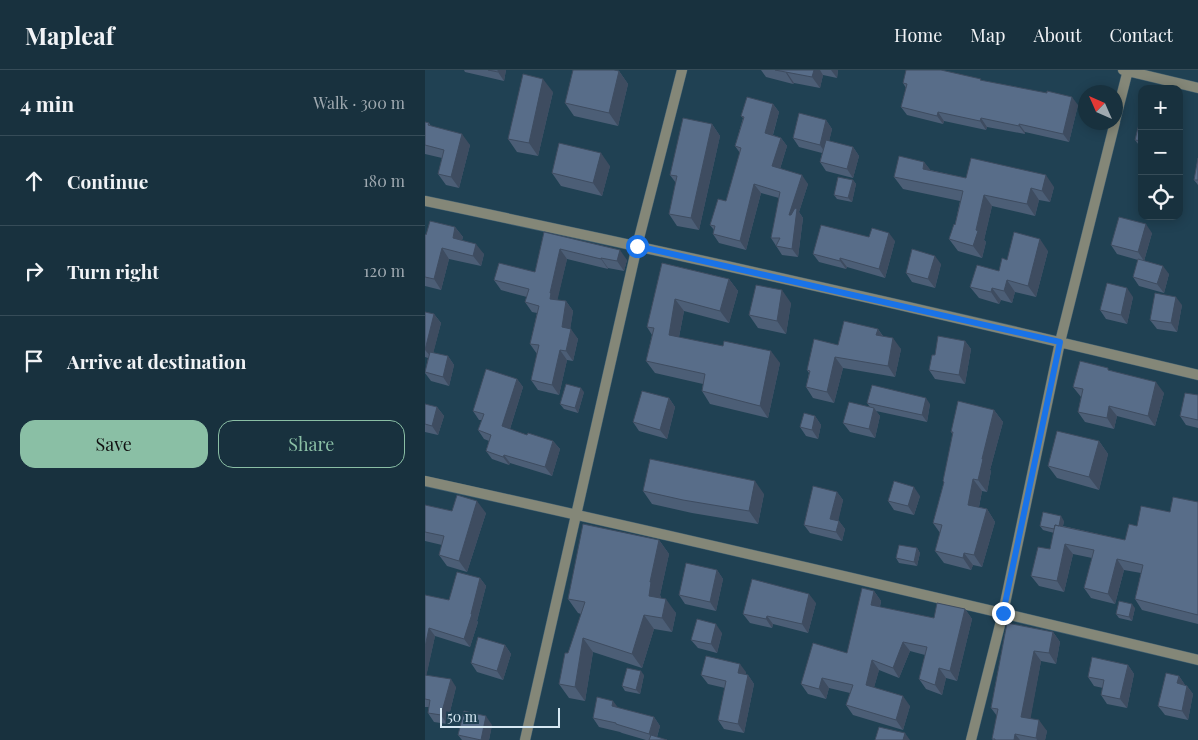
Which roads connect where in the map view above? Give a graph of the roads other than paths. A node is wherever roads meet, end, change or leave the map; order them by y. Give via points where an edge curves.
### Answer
1 (682, 70) edge
2 (1126, 70) edge
3 (1123, 85) edge
4 (1198, 88) edge
5 (1113, 130) edge
6 (425, 201) edge
7 (637, 246) junction
8 (1060, 342) junction
9 (1198, 375) edge
10 (425, 481) edge
11 (577, 515) junction
12 (1003, 613) junction
13 (1198, 660) edge
14 (525, 740) edge
15 (971, 740) edge

1 - 7 street
2 - 3 street
2 - 4 street
5 - 8 street
6 - 7 street
7 - 8 street
7 - 11 street
8 - 9 street
8 - 12 street
10 - 11 street
11 - 12 street
11 - 14 street
12 - 13 street
12 - 15 street

